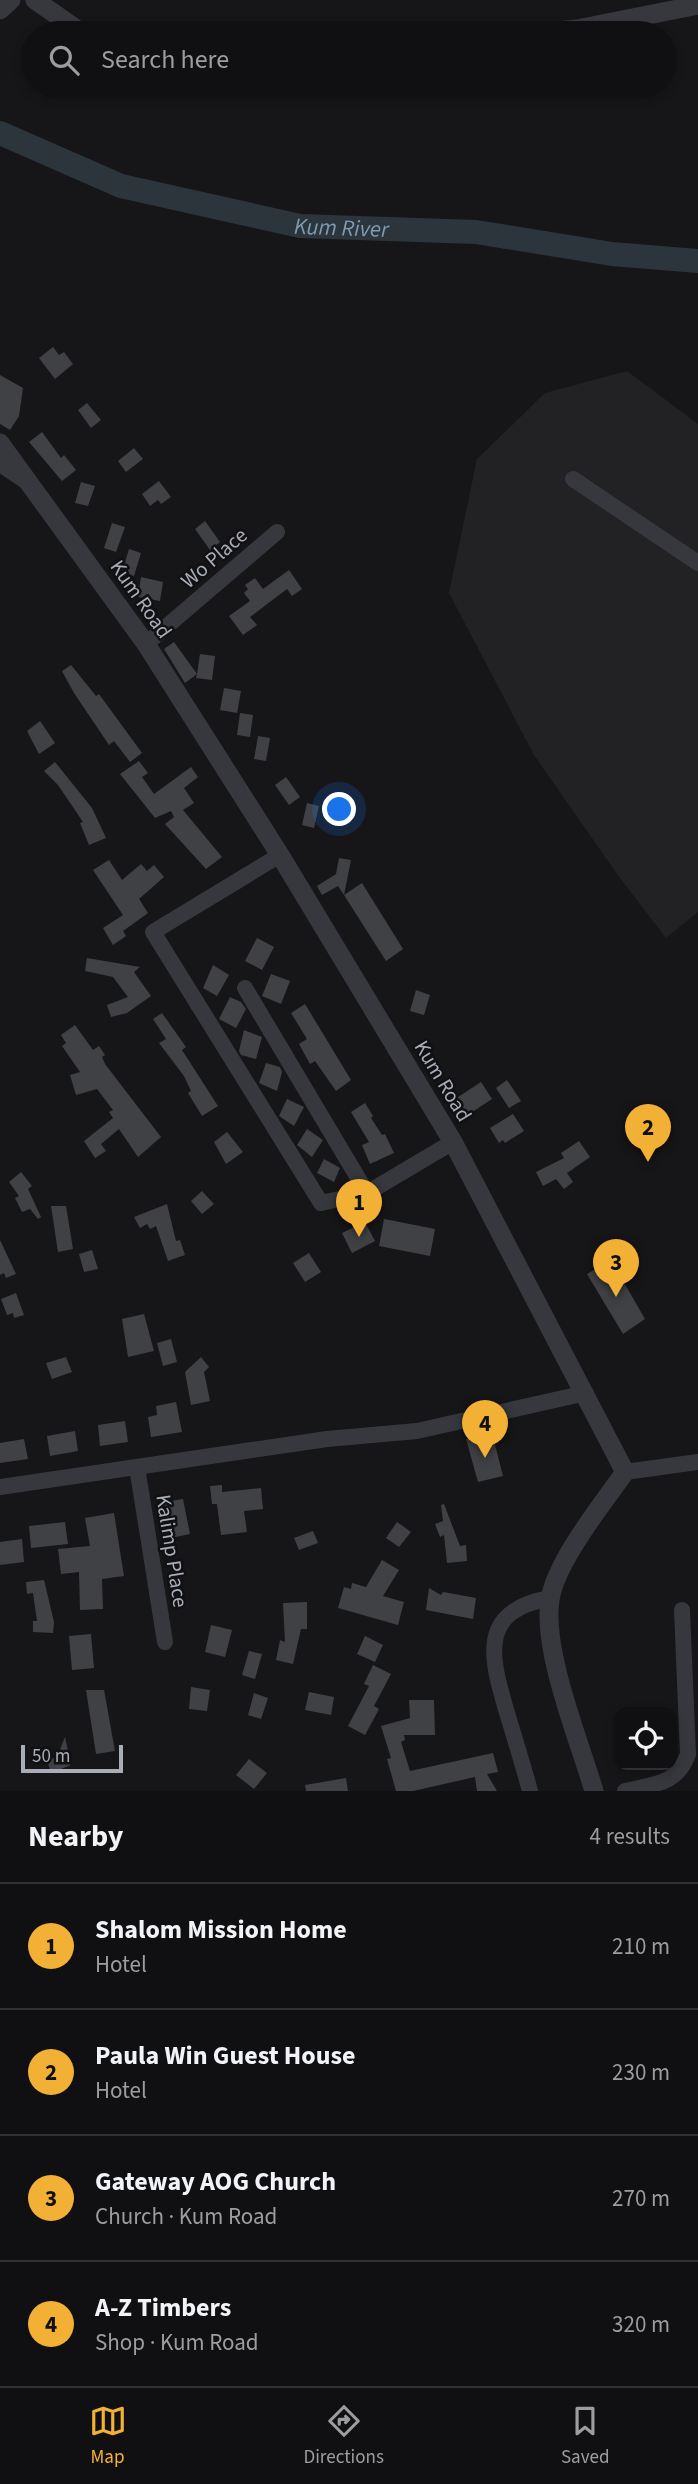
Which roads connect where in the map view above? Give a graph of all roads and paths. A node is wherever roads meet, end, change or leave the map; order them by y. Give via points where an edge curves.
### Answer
1 (11, 0) edge
2 (35, 0) edge
3 (698, 5) edge
4 (0, 10) edge
5 (65, 21) edge
6 (617, 21) edge
7 (0, 443) edge
8 (0, 464) edge
9 (573, 479) dead end
10 (32, 485) junction
11 (277, 532) dead end
12 (698, 563) edge
13 (146, 644) junction
14 (280, 855) junction
15 (245, 988) dead end
16 (453, 1142) junction
17 (368, 1193) junction
18 (586, 1393) junction
19 (698, 1462) edge
20 (138, 1467) junction
21 (625, 1472) junction
22 (0, 1487) edge
23 (550, 1598) junction
24 (682, 1610) dead end
25 (164, 1642) dead end
26 (530, 1791) edge
27 (594, 1791) edge
28 (625, 1791) edge

1 - 4 street
2 - 5 street
3 - 6 street
7 - 10 street, Kum Road
8 - 10 street
9 - 12 street
10 - 13 street, Kum Road
11 - 13 street, Wo Place
13 - 14 street, Kum Road
14 - 16 street, Kum Road
14 - 17 street via 153,932 321,1203
15 - 17 street
16 - 17 street
16 - 18 street, Kum Road
18 - 20 street via 417,1431 327,1439
18 - 21 street, Kum Road
19 - 21 street
20 - 22 street
20 - 25 street, Kalimp Place
21 - 23 street via 585,1526
23 - 26 street via 526,1602 507,1614 495,1633 493,1664
23 - 27 street via 548,1636
24 - 28 street via 688,1754 683,1770 669,1780

